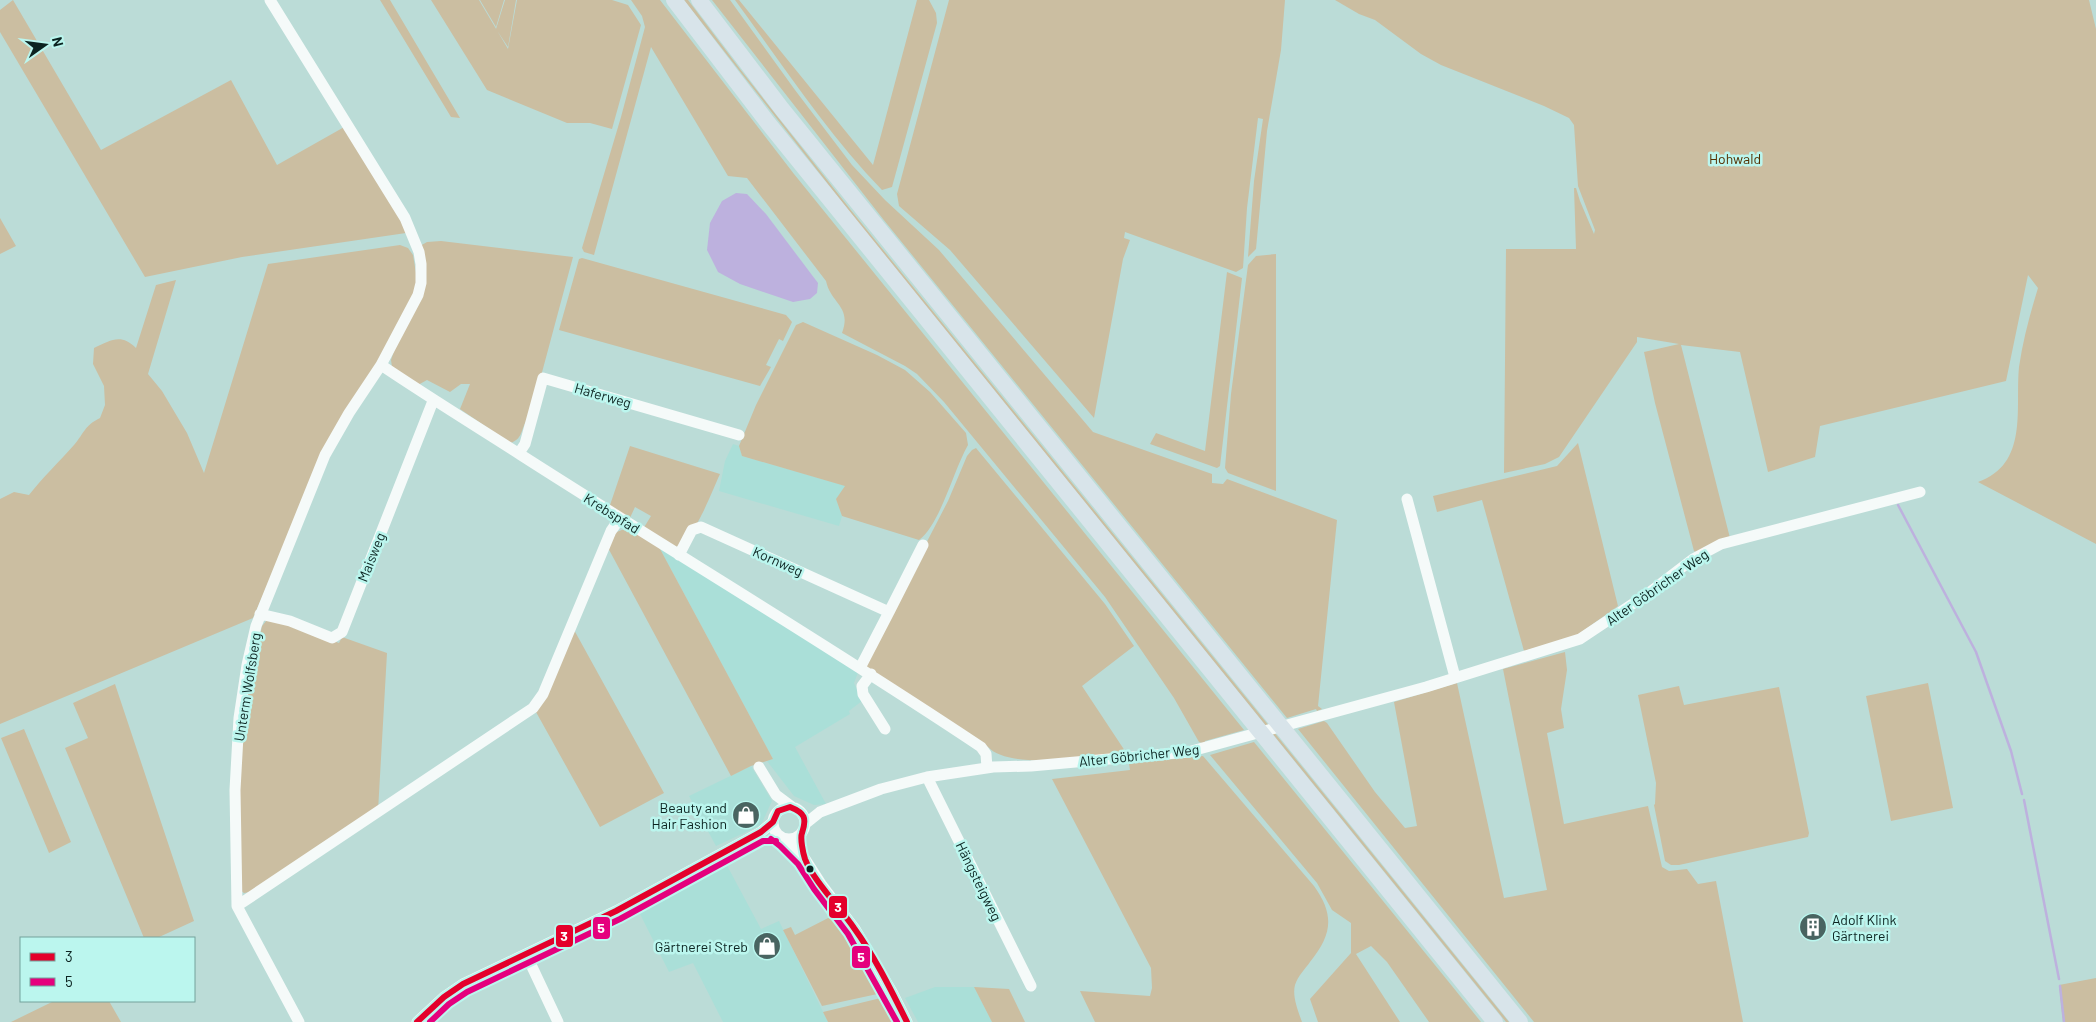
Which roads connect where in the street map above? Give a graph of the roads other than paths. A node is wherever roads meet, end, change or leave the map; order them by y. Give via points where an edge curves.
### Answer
1 (270, 0) edge
2 (674, 0) edge
3 (699, 0) edge
4 (381, 365) junction
5 (434, 400) junction
6 (740, 435) dead end
7 (519, 453) junction
8 (1920, 492) dead end
9 (1407, 499) dead end
10 (620, 518) junction
11 (923, 545) dead end
12 (679, 555) junction
13 (889, 612) junction
14 (260, 614) junction
15 (866, 671) junction
16 (1455, 677) junction
17 (885, 729) dead end
18 (759, 767) dead end
19 (987, 768) junction
20 (928, 777) junction
21 (776, 795) junction
22 (796, 809) junction
23 (820, 812) junction
24 (776, 822) junction
25 (803, 829) junction
26 (786, 839) junction
27 (805, 859) junction
28 (237, 906) junction
29 (526, 954) junction
30 (1031, 986) dead end
31 (299, 1022) edge
32 (417, 1022) edge
33 (558, 1022) edge
34 (907, 1022) edge
35 (1495, 1022) edge
36 (1520, 1022) edge

1 - 4 street, Unterm Wolfsberg via 394,198 419,252 422,276 418,295
2 - 35 highway via 792,154
3 - 36 highway via 782,109
4 - 5 street, Krebspfad
4 - 14 street, Unterm Wolfsberg via 325,455
5 - 7 street, Krebspfad
5 - 14 street, Maisweg via 342,632 332,638
6 - 7 street, Haferweg via 543,378 525,444
7 - 10 street, Krebspfad
8 - 16 street, Alter Göbricher Weg via 1721,544 1693,559 1588,635
9 - 16 street
10 - 12 street, Krebspfad
10 - 28 street via 543,694 533,708
11 - 13 street
12 - 13 street, Kornweg via 692,530 701,527
12 - 15 street, Krebspfad
13 - 15 street
14 - 28 street, Unterm Wolfsberg via 247,665 239,718 234,800
15 - 17 street via 863,694
15 - 19 street, Krebspfad via 981,747 986,754
16 - 19 street, Alter Göbricher Weg via 1195,750
18 - 21 street
19 - 20 street, Alter Göbricher Weg
20 - 23 street, Alter Göbricher Weg via 881,789
20 - 30 street, Hängsteigweg
21 - 22 street
21 - 24 street
22 - 23 street, Alter Göbricher Weg
22 - 24 street via 786,807
22 - 25 street via 805,819
23 - 25 street, Alter Göbricher Weg
24 - 26 street
24 - 29 street via 616,911
25 - 26 street via 795,838
25 - 27 street
26 - 27 street
27 - 34 street via 855,929
28 - 31 street, Unterm Wolfsberg
29 - 32 street via 463,984
29 - 33 street

